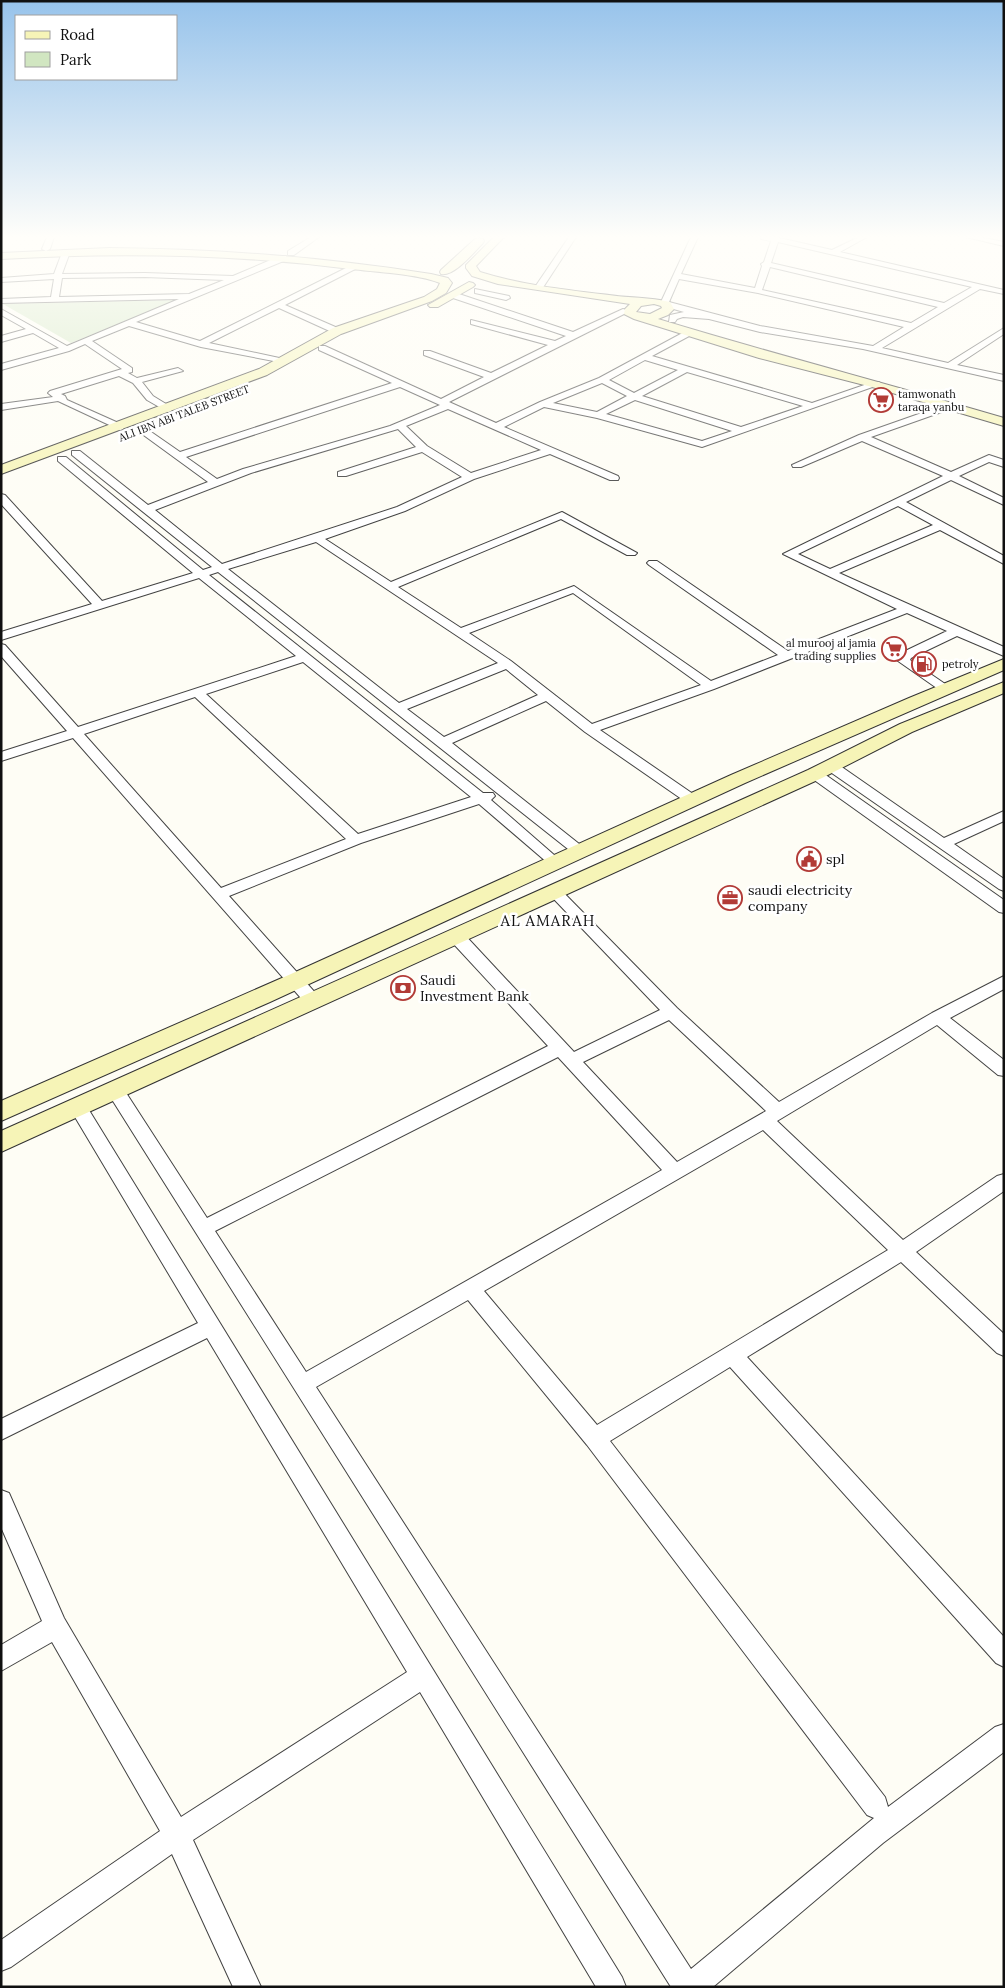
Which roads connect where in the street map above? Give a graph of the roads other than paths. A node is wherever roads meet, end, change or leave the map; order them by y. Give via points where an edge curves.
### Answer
1 (34, 330) joint
2 (114, 330) edge
3 (150, 330) edge
4 (231, 330) edge
5 (333, 330) edge
6 (340, 330) edge
7 (359, 330) edge
8 (503, 330) edge
9 (556, 330) edge
10 (587, 330) edge
11 (681, 330) edge
12 (714, 330) edge
13 (764, 330) edge
14 (906, 330) edge
15 (1004, 330) edge
16 (336, 331) junction
17 (688, 332) junction
18 (573, 335) junction
19 (1, 339) edge
20 (86, 341) junction
21 (201, 344) junction
22 (556, 344) junction
23 (322, 348) junction
24 (66, 349) junction
25 (873, 349) junction
26 (427, 353) dead end
27 (645, 357) junction
28 (281, 361) junction
29 (949, 366) junction
30 (1, 367) edge
31 (686, 369) junction
32 (178, 371) dead end
33 (120, 373) junction
34 (490, 376) junction
35 (1004, 378) edge
36 (602, 380) junction
37 (136, 381) junction
38 (402, 383) junction
39 (876, 384) junction
40 (633, 396) junction
41 (62, 398) junction
42 (445, 403) junction
43 (543, 404) junction
44 (812, 406) junction
45 (950, 406) junction
46 (1, 408) edge
47 (168, 409) junction
48 (1004, 413) edge
49 (598, 416) junction
50 (1004, 422) edge
51 (399, 425) junction
52 (120, 427) junction
53 (496, 427) junction
54 (141, 429) junction
55 (740, 430) junction
56 (862, 438) junction
57 (423, 448) junction
58 (551, 450) junction
59 (76, 453) junction
60 (178, 456) junction
61 (62, 458) junction
62 (1004, 464) edge
63 (797, 465) dead end
64 (1, 470) edge
65 (342, 474) dead end
66 (953, 477) junction
67 (470, 478) junction
68 (614, 478) dead end
69 (1, 481) edge
70 (216, 483) junction
71 (1, 497) edge
72 (899, 502) junction
73 (1004, 502) edge
74 (146, 510) junction
75 (940, 526) junction
76 (317, 538) junction
77 (631, 553) dead end
78 (1004, 561) edge
79 (653, 563) dead end
80 (221, 569) junction
81 (830, 574) junction
82 (202, 575) junction
83 (390, 586) junction
84 (99, 605) junction
85 (906, 609) junction
86 (958, 631) junction
87 (458, 633) junction
88 (1, 636) edge
89 (1, 648) edge
90 (1004, 652) edge
91 (787, 656) junction
92 (305, 657) junction
93 (507, 664) junction
94 (1004, 664) edge
95 (710, 686) junction
96 (1004, 686) edge
97 (946, 688) junction
98 (197, 692) junction
99 (546, 696) junction
100 (398, 708) junction
101 (590, 729) junction
102 (76, 732) junction
103 (443, 742) junction
104 (1, 757) edge
105 (823, 770) junction
106 (504, 790) junction
107 (482, 799) junction
108 (691, 799) junction
109 (1004, 815) edge
110 (356, 840) junction
111 (943, 844) junction
112 (578, 850) junction
113 (554, 861) junction
114 (1004, 886) edge
115 (554, 892) junction
116 (220, 894) junction
117 (1004, 908) edge
118 (456, 936) junction
119 (296, 981) junction
120 (1004, 982) edge
121 (313, 1001) junction
122 (670, 1012) junction
123 (938, 1017) junction
124 (566, 1054) junction
125 (1004, 1070) edge
126 (115, 1090) junction
127 (78, 1107) junction
128 (1, 1112) edge
129 (771, 1116) junction
130 (1, 1142) edge
131 (675, 1172) junction
132 (1004, 1181) edge
133 (204, 1228) junction
134 (902, 1251) junction
135 (471, 1289) junction
136 (210, 1326) junction
137 (1004, 1347) edge
138 (732, 1355) junction
139 (303, 1384) junction
140 (1, 1430) edge
141 (595, 1438) junction
142 (1, 1500) edge
143 (56, 1626) junction
144 (1004, 1655) edge
145 (1, 1659) edge
146 (423, 1676) junction
147 (1004, 1736) edge
148 (876, 1806) dead end
149 (177, 1835) junction
150 (1, 1957) edge
151 (247, 1987) edge
152 (612, 1987) edge
153 (689, 1987) edge

1 - 19 street
1 - 24 street
2 - 20 street
3 - 21 street
4 - 21 street
5 - 16 street
6 - 16 main road, ALI IBN ABI TALEB STREET
7 - 23 main road, ALI IBN ABI TALEB STREET
8 - 22 street
9 - 18 street
10 - 18 street
11 - 17 main road
12 - 48 main road via 753,345
13 - 25 street
14 - 25 street
15 - 29 street via 990,343
16 - 28 main road, ALI IBN ABI TALEB STREET
17 - 27 street
17 - 39 main road
18 - 22 street
20 - 24 street
20 - 33 street via 129,370
21 - 28 street
22 - 34 street
23 - 38 street
23 - 54 main road, ALI IBN ABI TALEB STREET via 282,374
24 - 30 street
25 - 29 street
26 - 34 street
27 - 31 street
27 - 36 street
28 - 47 main road, ALI IBN ABI TALEB STREET via 263,372
29 - 35 street
31 - 40 street
31 - 44 street
32 - 37 street
33 - 37 street
33 - 41 street via 53,393
34 - 42 street
36 - 40 street
36 - 43 street
37 - 47 street via 150,398
38 - 42 street
38 - 60 street
39 - 44 street
39 - 45 main road
40 - 49 street
40 - 55 street
41 - 46 street
41 - 52 street
42 - 51 street
42 - 53 street
43 - 49 street
43 - 53 street
44 - 55 street
45 - 50 main road
45 - 56 street
47 - 52 main road, ALI IBN ABI TALEB STREET
49 - 55 street via 702,444
51 - 57 street
51 - 70 street
52 - 64 main road, ALI IBN ABI TALEB STREET
53 - 58 street
54 - 59 main road, ALI IBN ABI TALEB STREET
54 - 60 street
56 - 63 street
56 - 66 street
57 - 65 street
57 - 67 street
58 - 67 street
58 - 68 street
59 - 61 main road, ALI IBN ABI TALEB STREET
59 - 74 street
60 - 70 street
61 - 69 main road, ALI IBN ABI TALEB STREET
61 - 82 street
62 - 66 street via 989,458
66 - 72 street
66 - 73 street
67 - 76 street via 401,509
70 - 74 street
71 - 84 street
72 - 75 street
72 - 81 street via 789,554
74 - 80 street
75 - 78 street
75 - 81 street
76 - 80 street
76 - 83 street
77 - 83 street via 562,515
79 - 91 street
80 - 82 street
80 - 100 street
81 - 85 street
82 - 84 street
82 - 92 street
83 - 87 street
84 - 88 street
85 - 86 street
85 - 91 street
86 - 90 street
86 - 97 street via 905,656 904,661
87 - 93 street
87 - 95 street via 574,589
89 - 102 street
91 - 95 street
92 - 98 street
92 - 107 street
93 - 99 street
93 - 100 street
94 - 97 main road
95 - 101 street
96 - 105 main road via 906,728
97 - 108 main road
98 - 102 street
98 - 110 street
99 - 101 street
99 - 103 street
100 - 103 street
101 - 108 street
102 - 104 street
102 - 116 street
103 - 106 street
105 - 111 street
105 - 115 main road
105 - 117 street
106 - 107 street
106 - 112 street
107 - 110 street
107 - 113 street
108 - 112 main road
109 - 111 street
110 - 116 street
111 - 114 street
112 - 113 main road
113 - 119 main road
115 - 118 main road
115 - 122 street
116 - 119 street
118 - 121 main road
118 - 124 street
119 - 121 street
119 - 128 main road
120 - 123 street
121 - 126 main road
122 - 124 street
122 - 129 street
123 - 125 street
123 - 129 street
124 - 131 street
124 - 133 street
126 - 127 main road
126 - 133 street
127 - 130 main road
127 - 136 street
129 - 131 street
129 - 134 street
131 - 135 street
132 - 134 street
133 - 139 street
134 - 137 street
134 - 138 street
135 - 139 street
135 - 141 street
136 - 140 street
136 - 146 street
138 - 141 street
138 - 144 street
139 - 153 street
141 - 148 street
142 - 143 street
143 - 145 street
143 - 149 street
146 - 149 street
146 - 152 street
147 - 153 street via 874,1834
149 - 150 street
149 - 151 street

